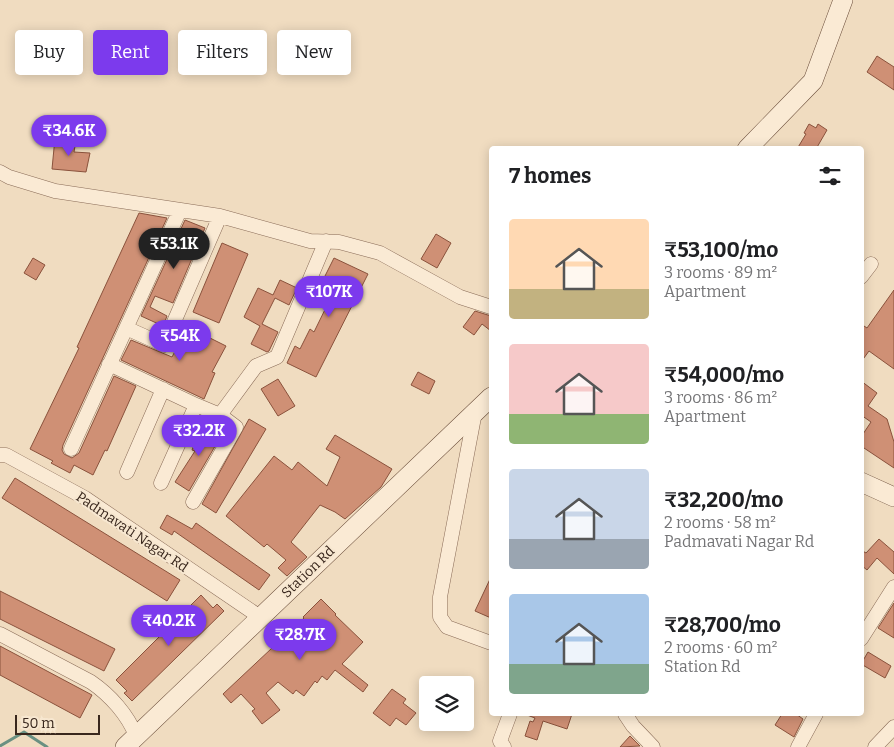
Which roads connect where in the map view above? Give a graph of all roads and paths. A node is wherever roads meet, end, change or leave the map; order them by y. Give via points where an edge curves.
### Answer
1 (843, 0) edge
2 (750, 146) edge
3 (0, 172) edge
4 (180, 210) junction
5 (220, 216) junction
6 (326, 241) junction
7 (871, 264) dead end
8 (864, 273) edge
9 (489, 306) edge
10 (126, 328) junction
11 (109, 364) junction
12 (163, 389) junction
13 (489, 399) edge
14 (196, 405) junction
15 (475, 412) junction
16 (220, 415) junction
17 (70, 448) dead end
18 (0, 455) edge
19 (127, 472) dead end
20 (161, 483) dead end
21 (864, 483) edge
22 (894, 497) edge
23 (193, 502) dead end
24 (894, 587) edge
25 (260, 617) junction
26 (0, 634) edge
27 (864, 634) edge
28 (489, 642) edge
29 (509, 716) edge
30 (626, 716) edge
31 (815, 716) edge
32 (894, 727) edge
33 (130, 742) edge
34 (504, 747) edge
35 (653, 747) edge
36 (798, 747) edge
37 (875, 747) edge

1 - 2 main road via 813,81
3 - 4 street via 55,191
4 - 5 street
4 - 10 street
5 - 6 street via 310,241
5 - 10 street via 164,345
6 - 9 street via 380,253 460,297
6 - 16 street via 277,358 256,366
7 - 8 street
10 - 11 street
11 - 12 street
11 - 17 street
12 - 14 street
12 - 19 street
13 - 15 main road, Station Rd
14 - 16 street
14 - 20 street
15 - 25 main road, Station Rd
15 - 28 street via 440,597 440,617 447,627
16 - 23 street via 236,427
18 - 25 street, Padmavati Nagar Rd via 6,455 84,498
21 - 22 main road
24 - 27 street
25 - 33 main road, Station Rd
26 - 33 street via 105,692 132,724
29 - 34 street via 500,741
30 - 35 street
31 - 36 street
32 - 37 street

